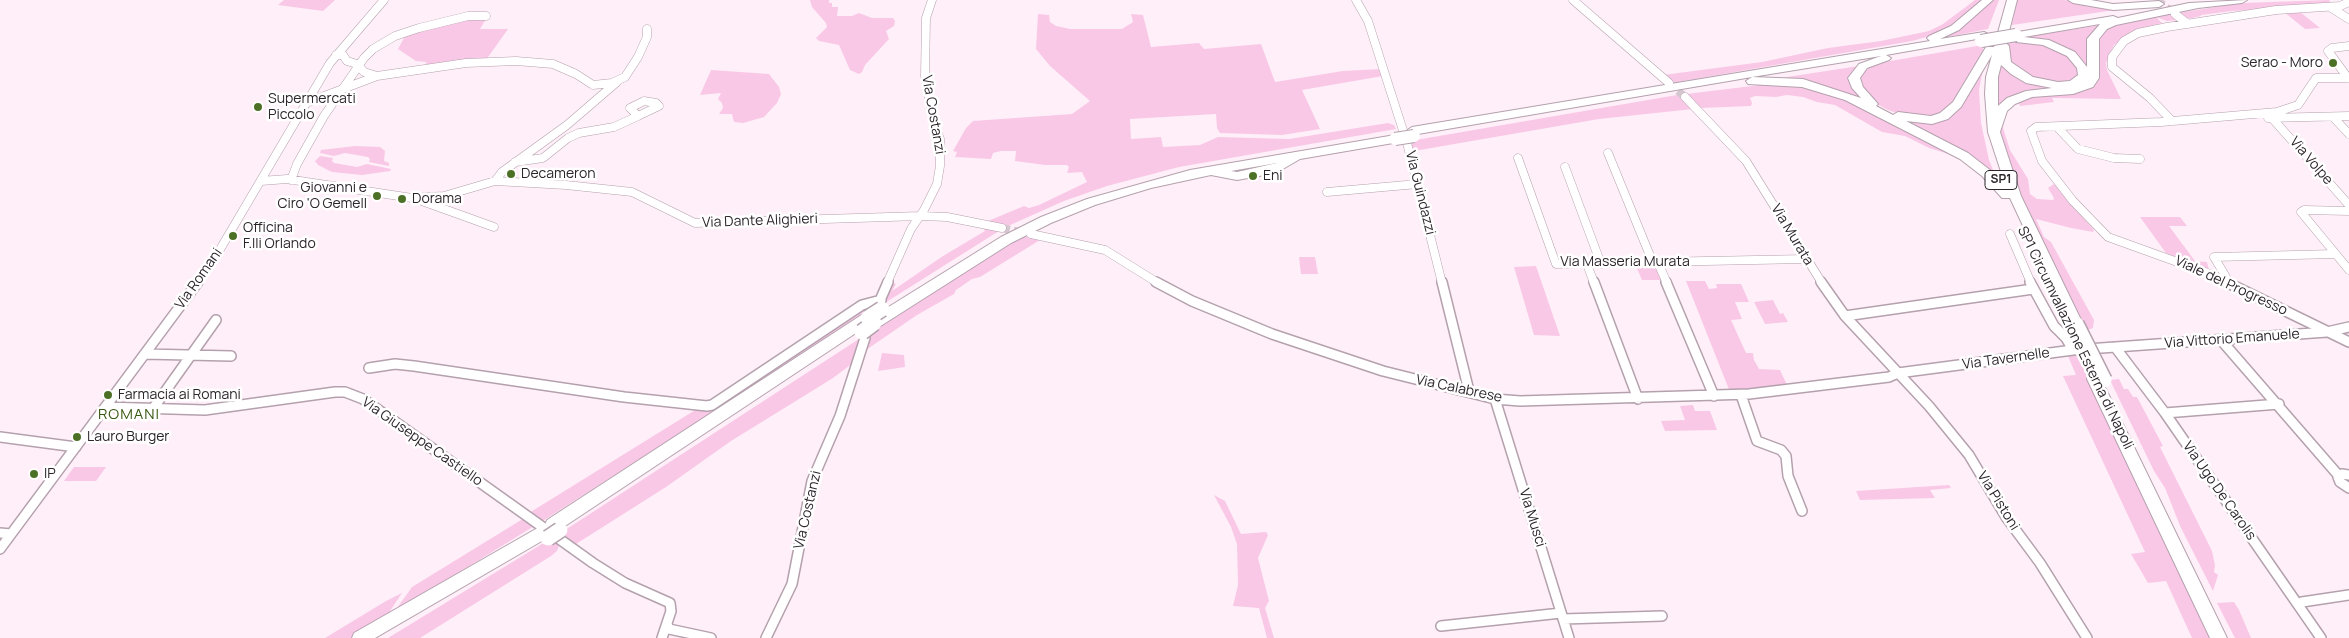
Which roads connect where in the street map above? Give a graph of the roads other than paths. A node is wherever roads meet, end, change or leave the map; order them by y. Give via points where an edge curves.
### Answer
1 (384, 0) edge
2 (932, 0) edge
3 (1356, 0) edge
4 (1574, 0) edge
5 (1988, 0) edge
6 (2005, 0) edge
7 (2012, 0) edge
8 (2073, 0) edge
9 (2242, 0) edge
10 (2158, 2) edge
11 (2194, 2) edge
12 (2347, 3) edge
13 (2329, 7) junction
14 (2175, 14) tunnel mouth
15 (486, 16) dead end
16 (2348, 18) edge
17 (2188, 24) junction
18 (2002, 25) junction
19 (647, 29) dead end
20 (2016, 35) junction
21 (1987, 42) junction
22 (2349, 46) edge
23 (336, 55) junction
24 (1892, 55) junction
25 (1837, 59) junction
26 (359, 66) junction
27 (377, 76) junction
28 (2349, 78) edge
29 (617, 82) junction
30 (1736, 82) junction
31 (1669, 83) tunnel mouth
32 (593, 85) junction
33 (345, 88) junction
34 (1685, 97) tunnel mouth
35 (594, 102) junction
36 (306, 103) junction
37 (638, 116) dead end
38 (2277, 116) junction
39 (2349, 116) edge
40 (2333, 117) junction
41 (2172, 121) junction
42 (567, 125) junction
43 (2057, 127) junction
44 (579, 133) junction
45 (1413, 133) junction
46 (2349, 134) edge
47 (1395, 136) junction
48 (558, 147) junction
49 (533, 148) junction
50 (1608, 153) dead end
51 (1518, 158) dead end
52 (2002, 158) junction
53 (2140, 158) dead end
54 (515, 162) junction
55 (1565, 167) dead end
56 (266, 172) junction
57 (287, 178) junction
58 (261, 180) junction
59 (495, 181) junction
60 (1418, 184) junction
61 (1327, 192) dead end
62 (2006, 195) junction
63 (412, 198) junction
64 (2349, 205) edge
65 (2349, 211) edge
66 (920, 216) junction
67 (494, 227) dead end
68 (1002, 228) tunnel mouth
69 (1031, 234) tunnel mouth
70 (2010, 234) dead end
71 (1105, 250) joint
72 (2335, 254) junction
73 (1805, 259) junction
74 (1655, 263) junction
75 (1587, 264) junction
76 (1600, 264) junction
77 (2349, 270) edge
78 (2226, 282) junction
79 (2033, 289) junction
80 (1846, 316) junction
81 (873, 318) junction
82 (216, 320) dead end
83 (2072, 324) junction
84 (2349, 327) edge
85 (2327, 332) junction
86 (2221, 340) junction
87 (2349, 342) edge
88 (2115, 347) junction
89 (2073, 350) junction
90 (145, 354) junction
91 (190, 355) junction
92 (231, 356) dead end
93 (369, 368) dead end
94 (1898, 373) junction
95 (2099, 379) junction
96 (1470, 392) junction
97 (1741, 395) junction
98 (1714, 396) junction
99 (1495, 399) junction
100 (1638, 399) junction
101 (2279, 404) junction
102 (105, 407) junction
103 (152, 410) junction
104 (2165, 413) junction
105 (0, 437) edge
106 (76, 447) junction
107 (2344, 475) edge
108 (2349, 488) edge
109 (1802, 511) dead end
110 (550, 531) junction
111 (0, 533) edge
112 (11, 534) junction
113 (0, 549) edge
114 (2349, 595) edge
115 (2302, 602) dead end
116 (1562, 616) junction
117 (1662, 616) dead end
118 (667, 624) junction
119 (1441, 626) dead end
120 (360, 638) edge
121 (378, 638) edge
122 (662, 638) edge
123 (711, 638) edge
124 (766, 638) edge
125 (1569, 638) edge
126 (2087, 638) edge
127 (2219, 638) edge
128 (2229, 638) edge
129 (2321, 638) edge

1 - 23 street, Via Romani
2 - 66 street, Via Costanzi via 926,18 925,76 940,139 940,166 936,184
3 - 60 street, Via Guindazzi via 1368,21 1384,68
4 - 31 street
5 - 25 highway via 1946,33
6 - 18 highway
7 - 18 highway
8 - 10 highway via 2113,7
9 - 11 highway
10 - 11 highway
10 - 20 highway
11 - 20 highway
11 - 52 highway via 2113,22 2094,39 2093,78 2089,84 2073,90 2030,94 2002,108 1997,119
12 - 13 street
12 - 16 street
13 - 16 street
13 - 17 street via 2276,10
14 - 17 street
15 - 26 street via 468,16 402,33 373,49
17 - 41 street via 2138,33 2124,41 2111,59 2112,67
18 - 20 highway via 2007,34 2003,58 2015,72 2049,85 2066,86 2082,79 2082,66 2076,58 2044,42
18 - 21 highway, SP1 Circumvallazione Esterna di Napoli / SP1
18 - 52 highway, SP1 Circumvallazione Esterna di Napoli / SP1 via 1991,89 1993,125
19 - 29 street via 647,37 632,67
20 - 21 highway, bridge
20 - 21 highway, bridge
21 - 24 highway
21 - 24 highway via 1957,104 1944,116 1932,120 1918,120 1882,109 1865,98 1858,88 1854,78 1857,71
21 - 25 highway
21 - 62 highway, SP1 Circumvallazione Esterna di Napoli / SP1 via 1984,116
22 - 28 street via 2328,51
23 - 26 street via 343,55 347,61
23 - 36 street, Via Romani
24 - 30 highway
25 - 45 highway
26 - 27 street via 364,72
26 - 33 street
27 - 32 street via 466,63 516,60 558,66
27 - 33 street
28 - 38 street via 2316,78 2298,105
29 - 32 street
29 - 35 street
30 - 45 highway
30 - 62 highway via 1773,80 1803,83 1849,97 1964,156 1986,173
32 - 35 street
33 - 36 street
33 - 57 street
34 - 73 street, Via Murata via 1740,153
35 - 42 street
36 - 56 street, Via Romani
37 - 44 street via 614,127
38 - 40 street
38 - 41 street
38 - 64 street, Via Volpe
39 - 40 street
40 - 46 street
41 - 43 street
42 - 44 street
42 - 49 street
43 - 53 street via 2078,149 2114,158
43 - 78 street, Viale del Progresso via 2032,128 2033,140 2042,161 2104,234 2122,243 2184,262
44 - 48 street
45 - 47 highway, bridge
47 - 81 highway via 1149,184 1076,208 1013,236
47 - 81 highway via 1189,168 1100,193 1052,211 997,238
48 - 49 street
48 - 54 street via 543,158
49 - 54 street
50 - 74 street
51 - 75 street, Via Masseria Murata via 1555,263
52 - 83 highway, SP1 Circumvallazione Esterna di Napoli / SP1
54 - 59 street
55 - 76 street
56 - 57 street, Via Dante Alighieri
56 - 58 street, Via Romani
57 - 58 street, Via Dante Alighieri
57 - 63 street, Via Dante Alighieri
58 - 90 street, Via Romani via 212,263
59 - 63 street, Via Dante Alighieri via 444,196
59 - 66 street, Via Dante Alighieri via 617,188 632,192 689,221 702,223
60 - 61 street
60 - 96 street, Via Guindazzi
62 - 83 highway, SP1 Circumvallazione Esterna di Napoli / SP1
63 - 67 street
65 - 72 street via 2301,212
66 - 68 street, Via Dante Alighieri via 963,219
66 - 81 street, Via Costanzi via 910,229
69 - 71 street
70 - 79 street
71 - 96 street, Via Calabrese via 1142,275 1192,301 1272,334 1383,371
72 - 77 street
72 - 78 street via 2214,257
73 - 74 street, Via Masseria Murata
73 - 80 street, Via Murata
74 - 76 street, Via Masseria Murata
74 - 98 street
75 - 76 street, Via Masseria Murata
75 - 100 street
78 - 85 street, Viale del Progresso
79 - 80 street
79 - 89 street via 2054,326
80 - 94 street, Via Murata
81 - 93 street via 862,305 707,406 414,366 395,364
81 - 110 highway
81 - 124 street, Via Costanzi via 840,416 812,481 792,584
82 - 91 street
83 - 95 highway, SP1 Circumvallazione Esterna di Napoli / SP1, bridge
84 - 85 street, Via Vittorio Emanuele
85 - 86 street, Via Vittorio Emanuele
85 - 87 street, Viale del Progresso
86 - 88 street, Via Vittorio Emanuele
86 - 101 street
88 - 89 street, Via Tavernelle
88 - 104 street, Via Ugo De Carolis
89 - 94 street, Via Tavernelle
90 - 91 street
90 - 102 street, Via Romani
91 - 92 street
91 - 103 street
94 - 97 street, Via Calabrese via 1890,377
94 - 126 street, Via Pistoni via 1969,455 2006,517 2044,569
95 - 127 highway, SP1 Circumvallazione Esterna di Napoli / SP1
95 - 128 highway, SP1 Circumvallazione Esterna di Napoli / SP1
96 - 99 street, Via Calabrese
97 - 98 street, Via Calabrese
97 - 109 street via 1758,441 1781,450 1786,456 1788,476
98 - 100 street, Via Calabrese
99 - 100 street, Via Calabrese
99 - 116 street, Via Musci
101 - 104 street
101 - 107 street via 2326,460
102 - 103 street, Via Giuseppe Castiello
102 - 106 street, Via Romani
103 - 118 street, Via Giuseppe Castiello via 205,410 335,392 363,399 593,562 625,583 670,603
104 - 129 street, Via Ugo De Carolis
105 - 106 street
106 - 112 street, Via Romani
107 - 108 street via 2340,482
110 - 120 highway
110 - 121 highway
111 - 112 street
112 - 113 street, Via Romani
114 - 115 street
116 - 117 street
116 - 119 street
116 - 125 street, Via Musci
118 - 122 street, Via Giuseppe Castiello
118 - 123 street via 669,629

